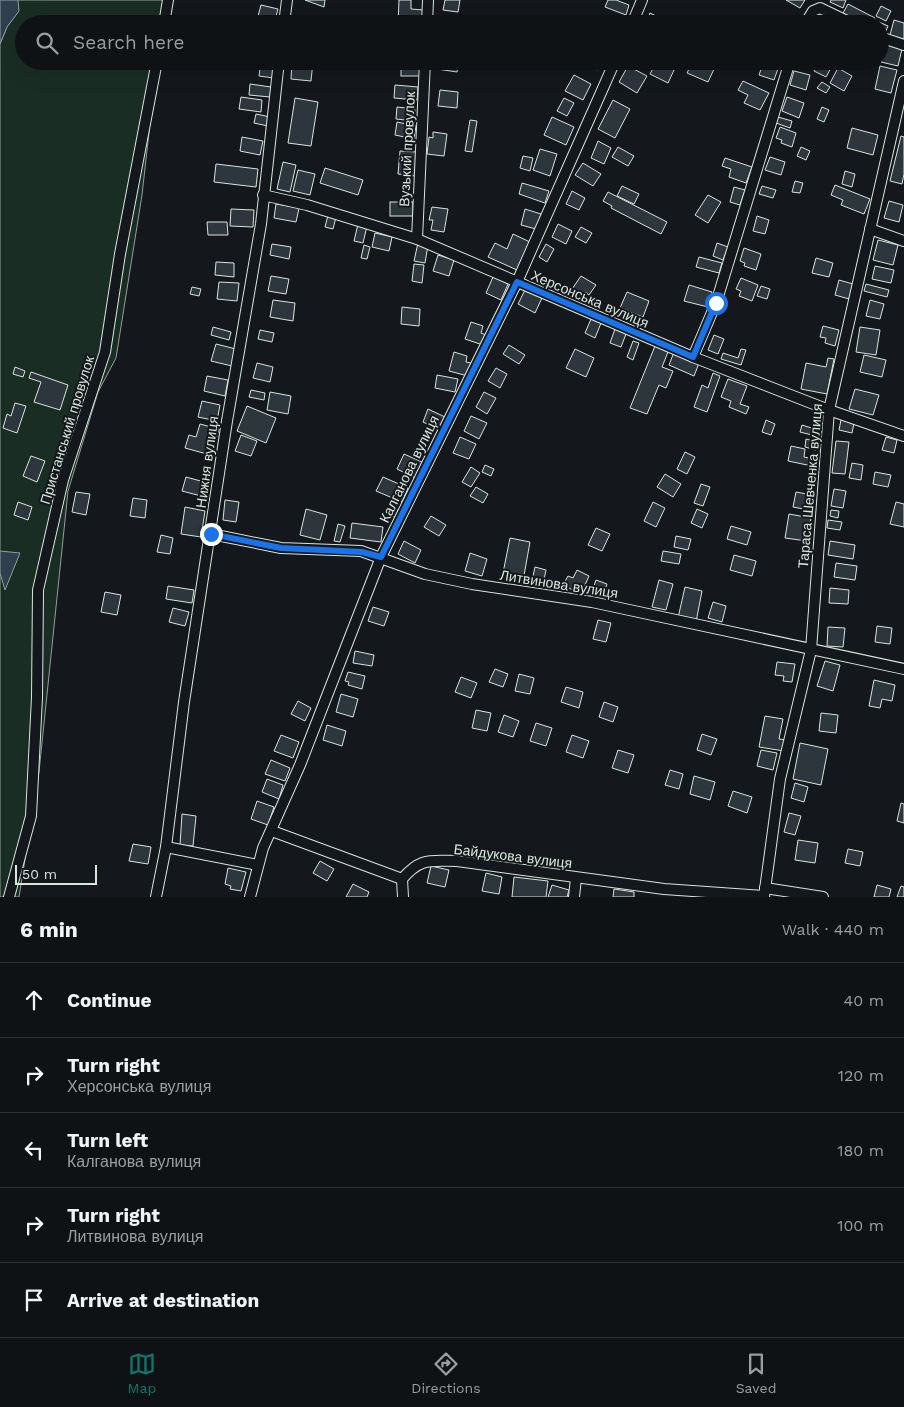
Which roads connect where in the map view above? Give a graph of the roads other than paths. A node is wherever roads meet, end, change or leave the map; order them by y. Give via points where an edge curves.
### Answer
1 (168, 0) edge
2 (287, 0) edge
3 (428, 0) edge
4 (642, 0) edge
5 (166, 15) edge
6 (285, 15) edge
7 (427, 15) edge
8 (636, 15) edge
9 (811, 15) edge
10 (834, 15) edge
11 (889, 40) edge
12 (904, 45) edge
13 (155, 70) edge
14 (278, 70) edge
15 (425, 70) edge
16 (611, 70) edge
17 (787, 70) edge
18 (904, 81) edge
19 (264, 195) junction
20 (870, 229) junction
21 (416, 239) junction
22 (904, 241) edge
23 (517, 282) junction
24 (693, 357) junction
25 (828, 410) junction
26 (904, 436) edge
27 (211, 534) junction
28 (381, 557) junction
29 (811, 650) junction
30 (904, 669) edge
31 (272, 831) junction
32 (166, 847) junction
33 (258, 865) junction
34 (402, 878) junction
35 (576, 878) junction
36 (764, 894) edge
37 (9, 897) edge
38 (156, 897) edge
39 (250, 897) edge
40 (403, 897) edge
41 (574, 897) edge
42 (823, 897) edge

1 - 5 street
2 - 6 street
3 - 7 street
4 - 8 street
9 - 10 street via 820,8
11 - 12 street
13 - 37 street, Пристанський провулок via 105,352 63,480 38,590 38,697 31,816
14 - 19 street, Нижня вулиця
15 - 21 street, Вузький провулок
16 - 23 street, Калганова вулиця
17 - 24 street via 716,303
18 - 20 street, Тараса Шевченка вулиця
19 - 21 street, Херсонська вулиця
19 - 27 street, Нижня вулиця
20 - 22 street
20 - 25 street, Тараса Шевченка вулиця
21 - 23 street, Херсонська вулиця
23 - 24 street, Херсонська вулиця
23 - 28 street, Калганова вулиця
24 - 25 street, Херсонська вулиця
25 - 26 street, Херсонська вулиця
25 - 29 street, Тараса Шевченка вулиця
27 - 28 street, Литвинова вулиця via 281,548 362,552
27 - 32 street, Нижня вулиця via 184,702
28 - 29 street, Литвинова вулиця via 425,574 592,602
28 - 31 street, Калганова вулиця
29 - 30 street, Литвинова вулиця
29 - 36 street, Тараса Шевченка вулиця via 780,779
31 - 33 street, Калганова вулиця
31 - 34 street
32 - 33 street
32 - 38 street, Нижня вулиця
33 - 39 street, Калганова вулиця
34 - 35 street, Байдукова вулиця via 415,865 429,861 457,861
34 - 40 street
35 - 36 street, Байдукова вулиця via 664,889
35 - 41 street
36 - 42 street, Байдукова вулиця

